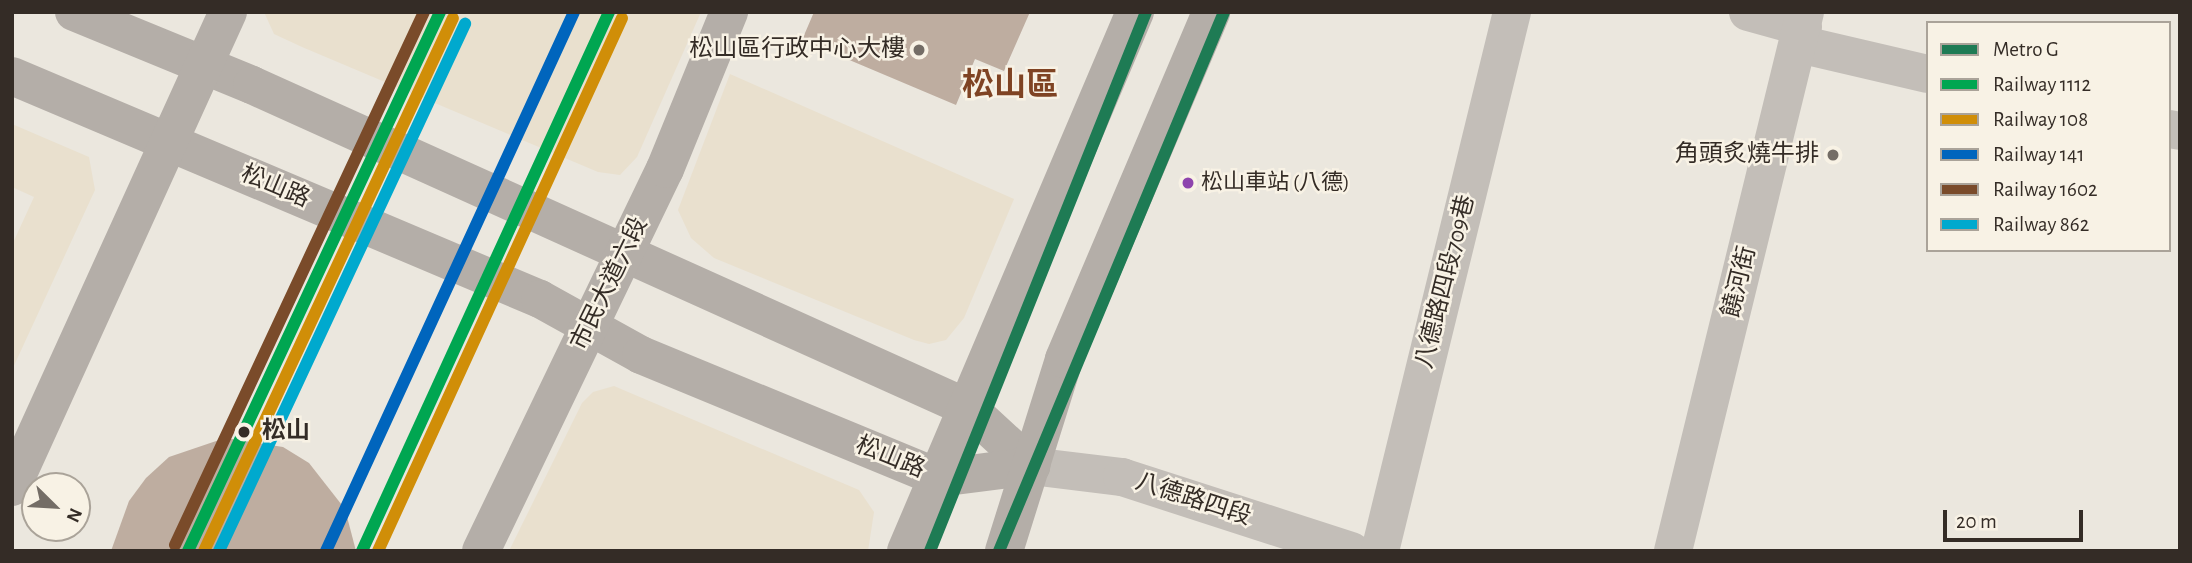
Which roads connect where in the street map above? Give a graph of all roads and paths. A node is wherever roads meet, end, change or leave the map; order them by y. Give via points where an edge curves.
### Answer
1 (74, 12) edge
2 (228, 12) edge
3 (729, 12) edge
4 (1135, 12) edge
5 (1211, 12) edge
6 (1512, 12) edge
7 (1748, 12) edge
8 (1802, 28) edge
9 (203, 65) junction
10 (1926, 73) edge
11 (12, 76) edge
12 (169, 141) junction
13 (625, 256) junction
14 (589, 327) junction
15 (968, 408) junction
16 (1031, 466) junction
17 (939, 478) junction
18 (12, 487) edge
19 (481, 551) edge
20 (906, 551) edge
21 (1004, 551) edge
22 (1351, 551) edge
23 (1380, 551) edge
24 (1673, 551) edge

1 - 9 main road
2 - 9 main road
3 - 13 main road, 市民大道六段
4 - 15 main road
5 - 16 main road via 1064,359
6 - 23 street, 八德路四段709巷
7 - 8 street
8 - 10 street
8 - 24 street, 饒河街
9 - 12 main road
9 - 13 main road
11 - 12 main road, 松山路
12 - 14 main road, 松山路 via 540,299
12 - 18 main road
13 - 14 main road, 市民大道六段
13 - 15 main road
14 - 17 main road, 松山路 via 641,355
14 - 19 main road, 市民大道六段
15 - 16 main road
15 - 17 main road
16 - 17 main road, 松山路
16 - 21 main road
16 - 22 street, 八德路四段 via 1122,477
17 - 20 main road

